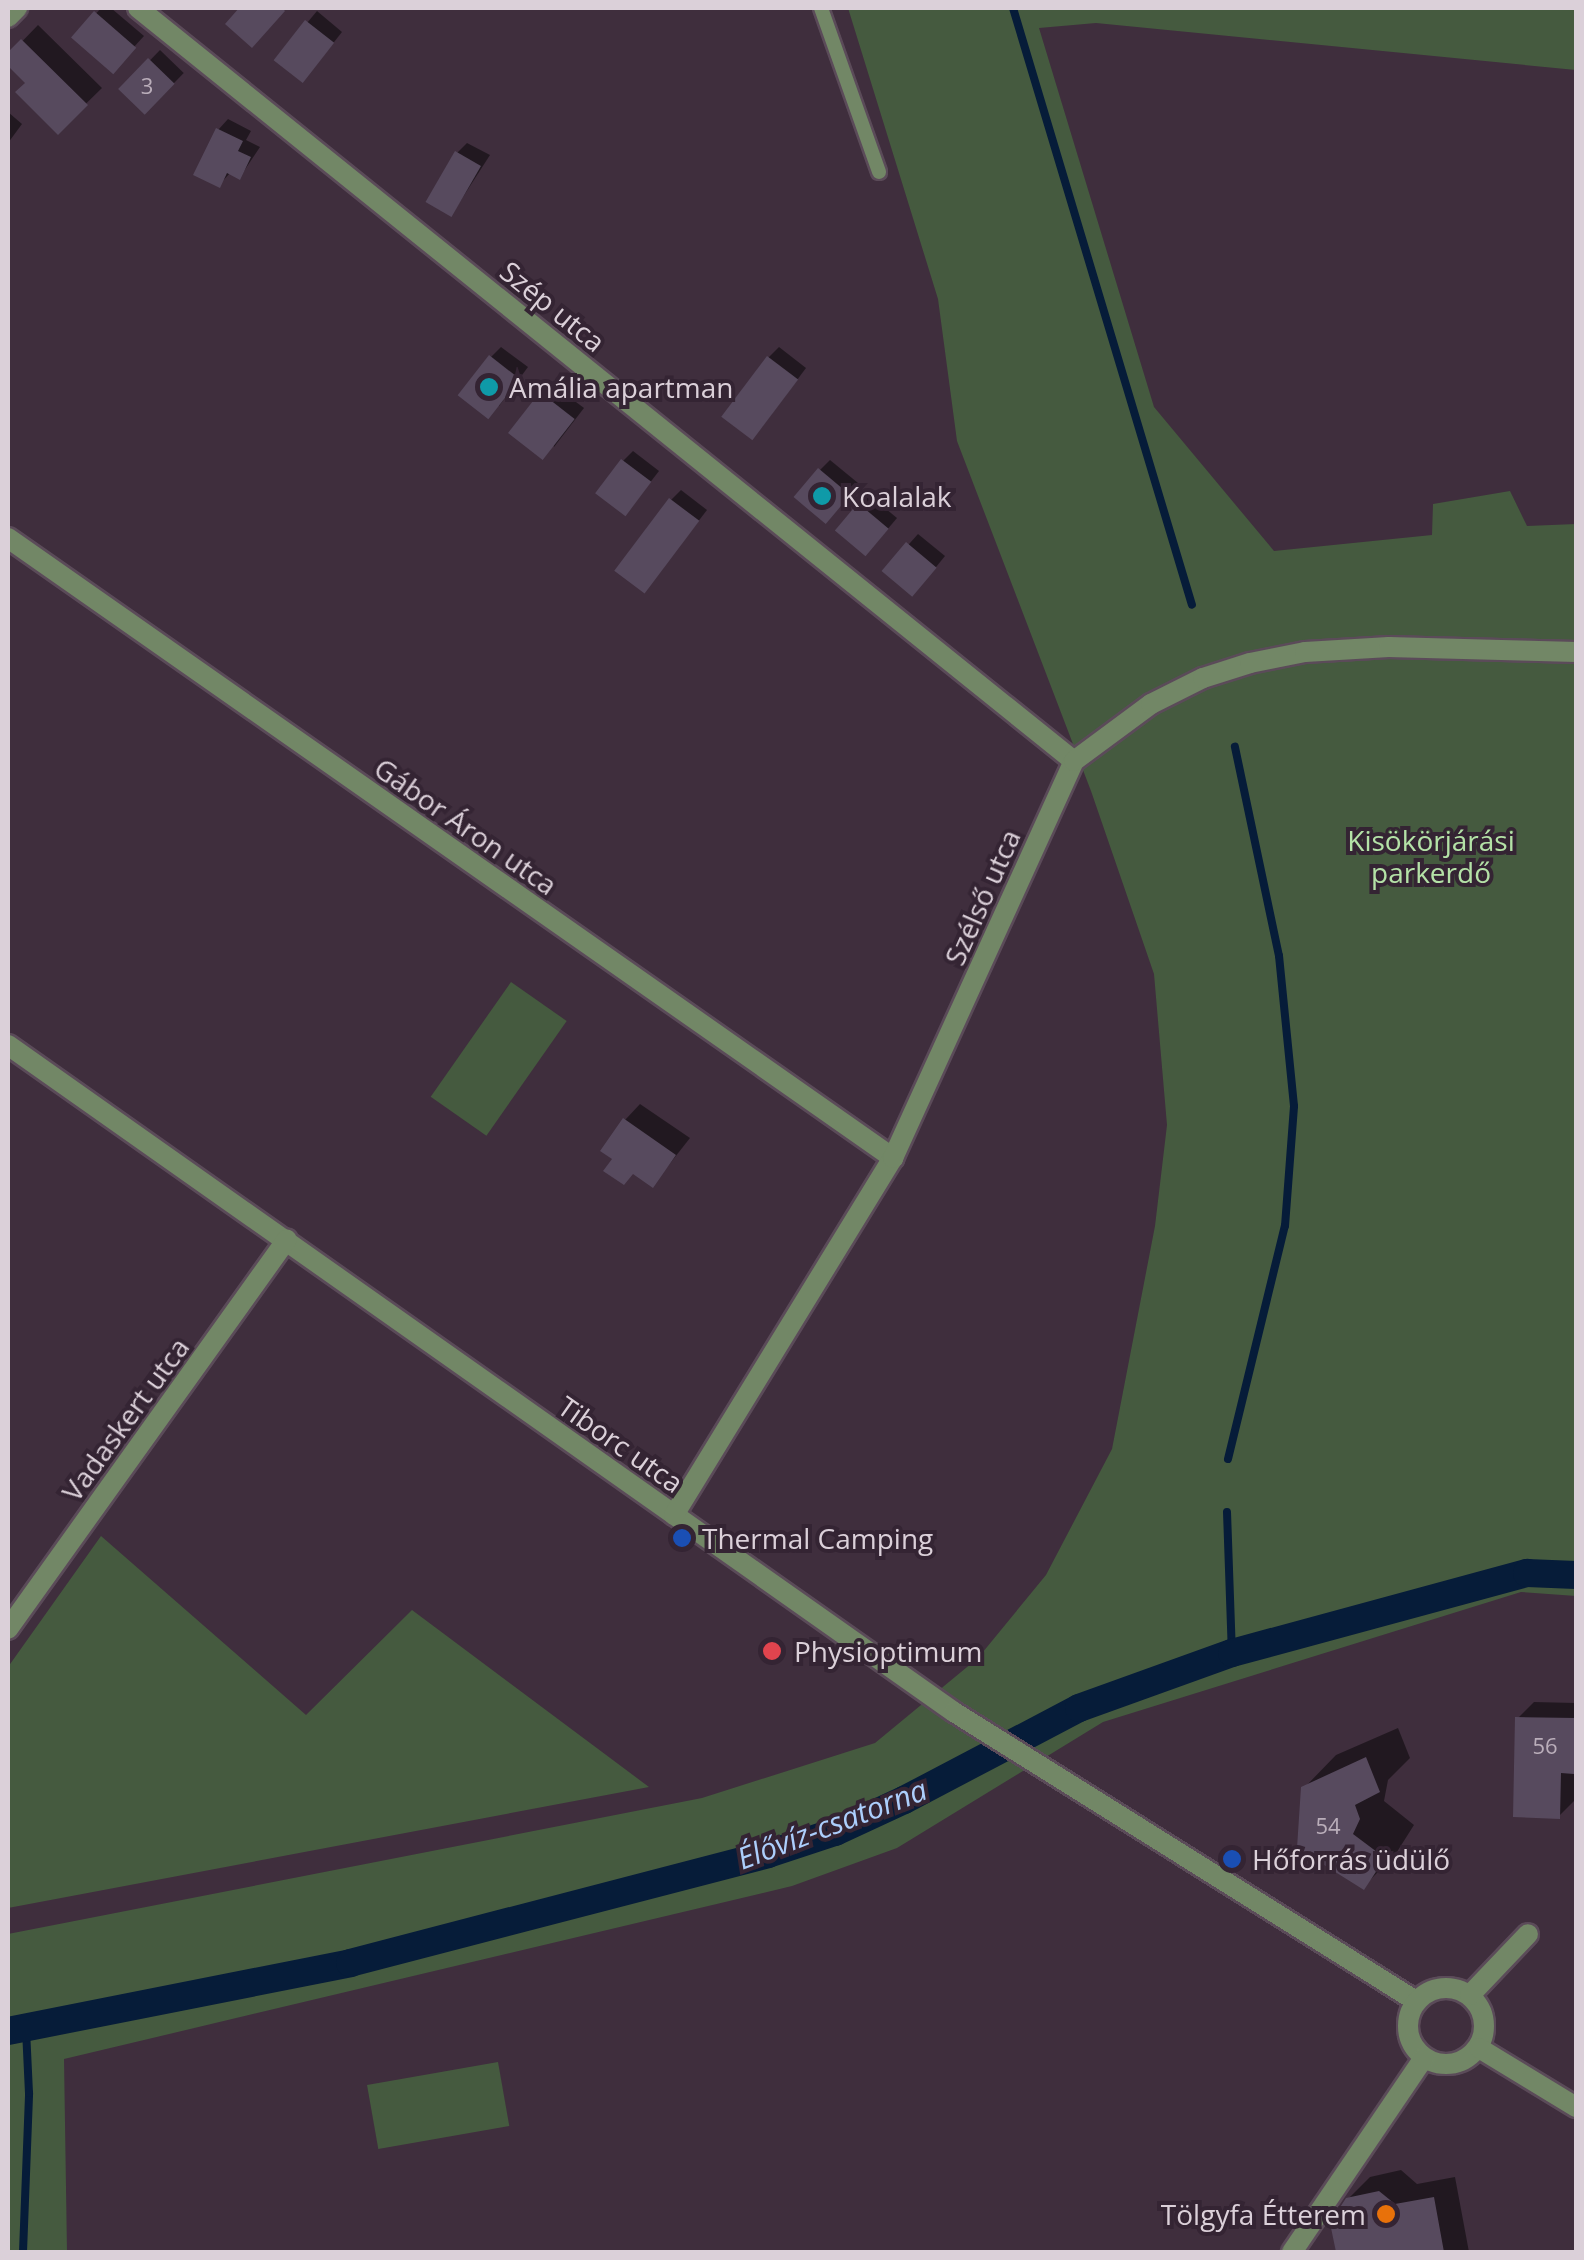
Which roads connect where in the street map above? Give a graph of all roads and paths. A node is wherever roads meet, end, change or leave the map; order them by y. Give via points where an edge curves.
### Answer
1 (16, 8) edge
2 (138, 8) edge
3 (821, 8) edge
4 (8, 17) edge
5 (879, 172) dead end
6 (8, 538) edge
7 (1576, 652) edge
8 (1074, 760) junction
9 (8, 1044) edge
10 (893, 1158) junction
11 (287, 1240) junction
12 (674, 1515) junction
13 (8, 1629) edge
14 (1528, 1934) dead end
15 (1470, 1995) junction
16 (1416, 2001) junction
17 (1479, 2048) junction
18 (1424, 2058) junction
19 (1576, 2108) edge
20 (1292, 2252) edge

1 - 4 street
2 - 8 street, Szép utca
3 - 5 lane
6 - 10 street, Gábor Áron utca
7 - 8 street, Szélső utca via 1389,647 1250,663 1150,704
8 - 10 street, Szélső utca
9 - 11 street, Tiborc utca
10 - 12 street, Szélső utca
11 - 12 street, Tiborc utca
11 - 13 street, Vadaskert utca
12 - 16 street, Tiborc utca via 974,1724
14 - 15 street
15 - 16 street via 1435,1988
15 - 17 street via 1486,2028
16 - 18 street via 1408,2032
17 - 18 street via 1452,2064
17 - 19 street
18 - 20 street

